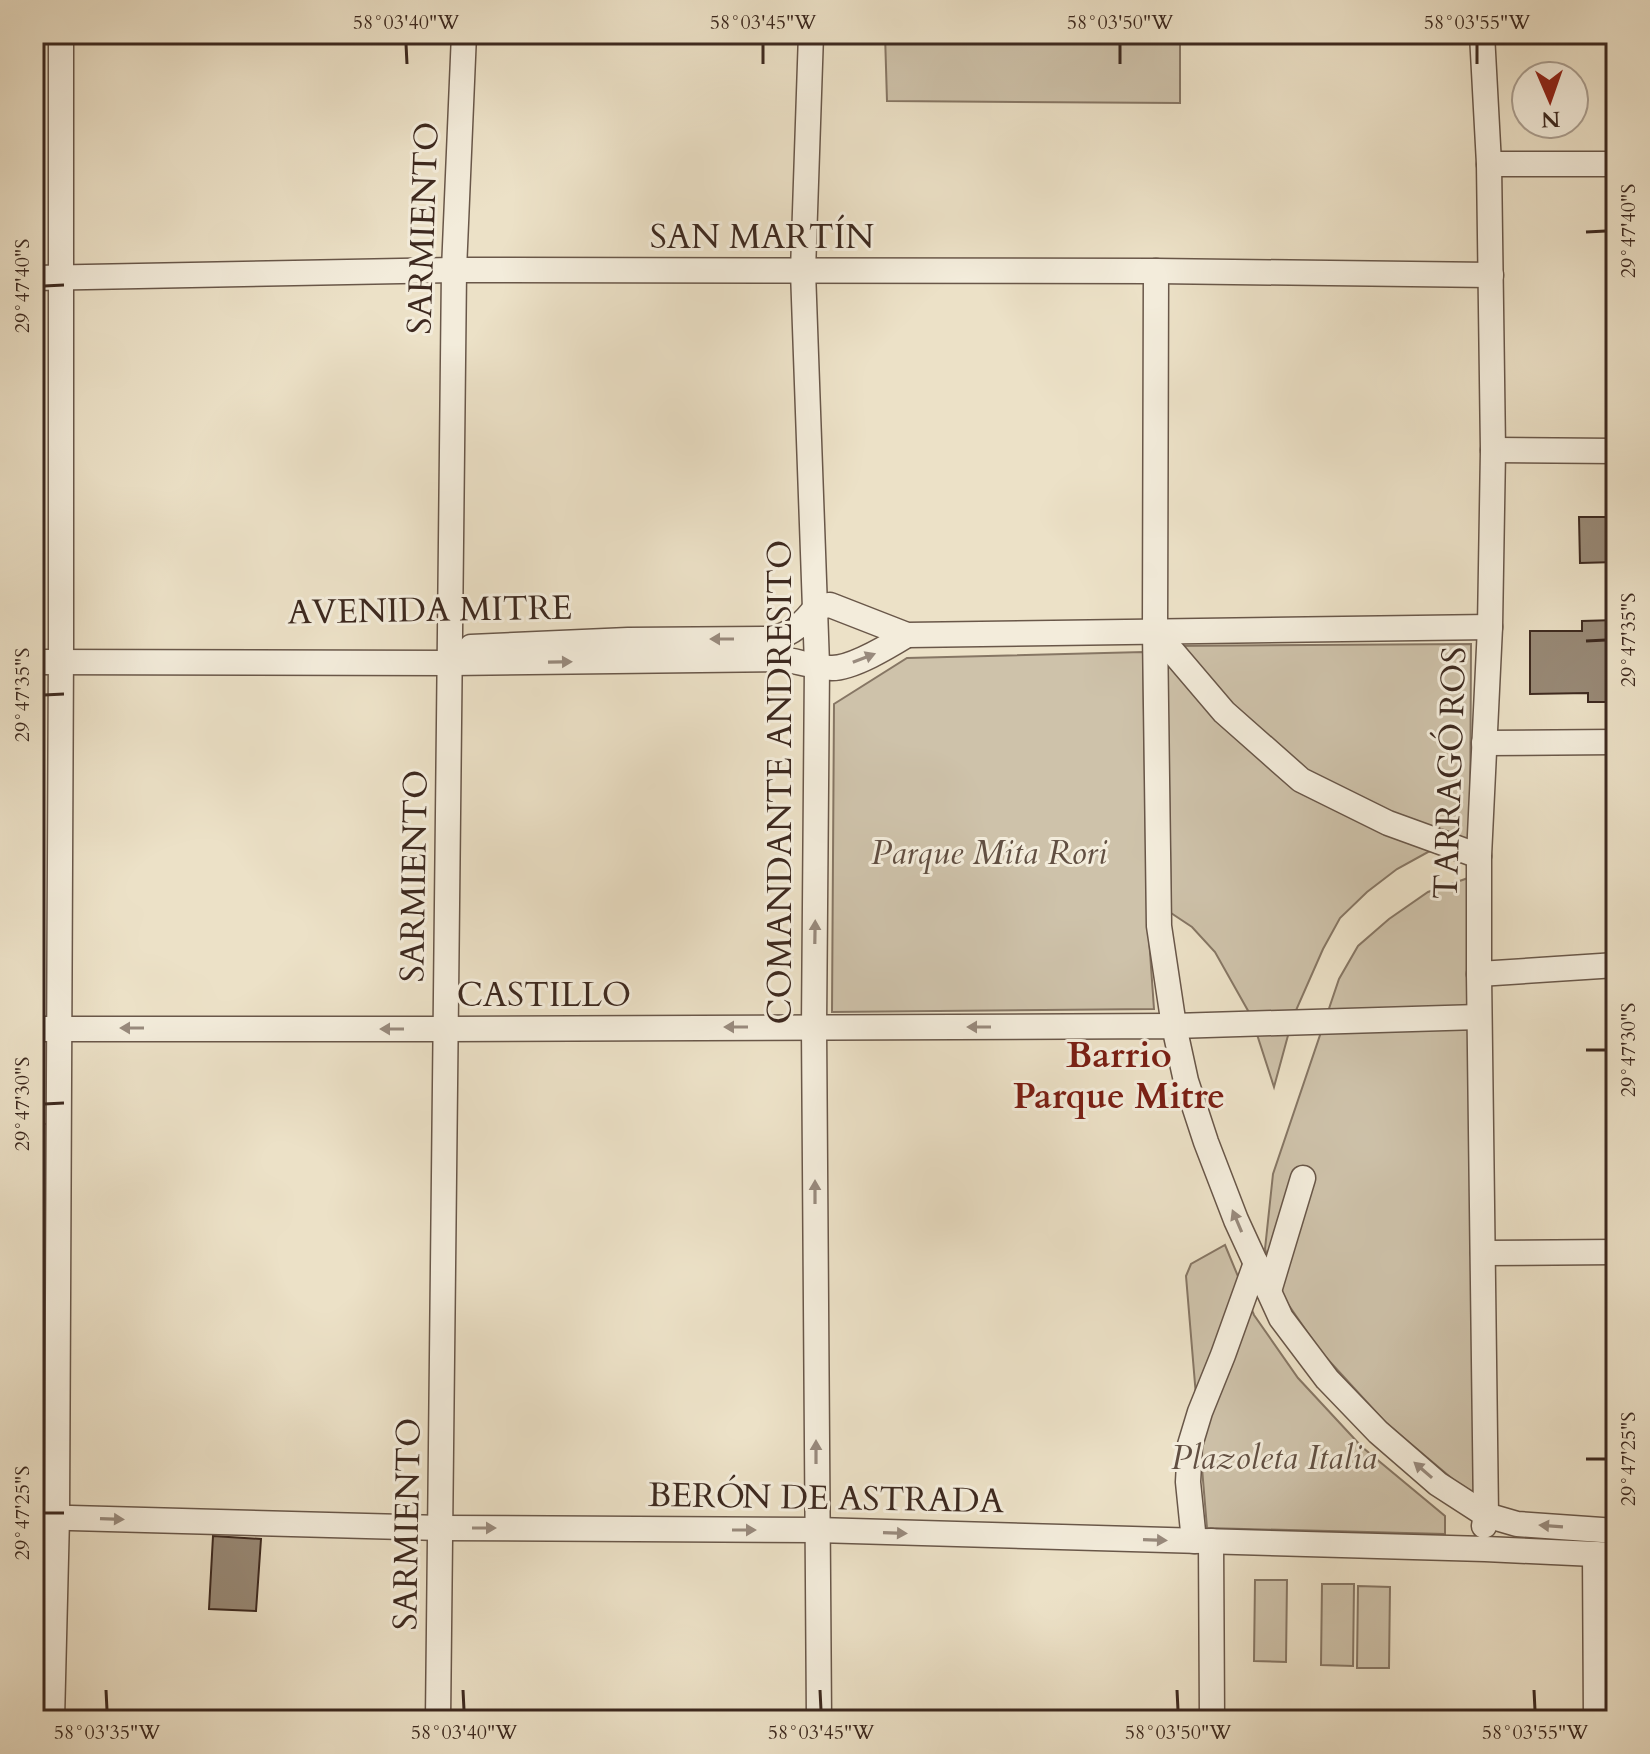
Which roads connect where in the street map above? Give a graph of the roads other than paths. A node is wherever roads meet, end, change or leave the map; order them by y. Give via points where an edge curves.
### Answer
1 (61, 34) edge
2 (464, 34) edge
3 (811, 34) edge
4 (1482, 34) edge
5 (1489, 164) junction
6 (1616, 164) edge
7 (454, 270) junction
8 (803, 271) junction
9 (1156, 271) junction
10 (1491, 275) junction
11 (60, 277) junction
12 (34, 278) edge
13 (1493, 450) junction
14 (1616, 451) edge
15 (816, 607) junction
16 (1490, 627) junction
17 (1155, 631) junction
18 (907, 635) junction
19 (34, 646) edge
20 (60, 654) junction
21 (451, 655) junction
22 (34, 662) edge
23 (817, 665) junction
24 (1616, 742) edge
25 (1484, 743) junction
26 (1479, 856) junction
27 (1616, 965) edge
28 (1479, 974) junction
29 (1479, 1017) junction
30 (1174, 1026) junction
31 (59, 1027) junction
32 (814, 1027) junction
33 (34, 1029) edge
34 (446, 1029) junction
35 (1303, 1178) dead end
36 (1616, 1252) edge
37 (1483, 1253) junction
38 (1256, 1263) junction
39 (1269, 1291) junction
40 (1486, 1515) junction
41 (45, 1517) edge
42 (441, 1528) junction
43 (817, 1530) junction
44 (1616, 1531) edge
45 (1203, 1541) junction
46 (1483, 1549) junction
47 (1606, 1554) edge
48 (52, 1720) edge
49 (438, 1720) edge
50 (819, 1720) edge
51 (1212, 1720) edge
52 (1596, 1720) edge

1 - 11 street
2 - 7 street, SARMIENTO
3 - 8 street, COMANDANTE ANDRESITO
4 - 5 street, TARRAGÓ ROS
5 - 6 street
5 - 10 street, TARRAGÓ ROS
7 - 8 street, SAN MARTÍN
7 - 11 street, SAN MARTÍN
7 - 21 street, SARMIENTO
8 - 9 street, SAN MARTÍN
8 - 15 street, COMANDANTE ANDRESITO
9 - 10 street, SAN MARTÍN
9 - 17 street
10 - 13 street, TARRAGÓ ROS
11 - 12 street, SAN MARTÍN
11 - 20 street
13 - 14 street
13 - 16 street, TARRAGÓ ROS
15 - 18 street via 830,605
15 -> 21 street, AVENIDA MITRE via 789,634 773,639 628,640
15 - 23 street, COMANDANTE ANDRESITO
16 - 17 street
16 - 25 street, TARRAGÓ ROS
17 - 18 street
17 - 26 street via 1224,712 1301,780 1388,823
17 - 30 street via 1159,926
23 -> 18 street, AVENIDA MITRE via 836,668
19 - 20 street, AVENIDA MITRE
20 - 21 street, AVENIDA MITRE
20 - 22 street, AVENIDA MITRE
20 - 31 street
21 -> 23 street, AVENIDA MITRE via 782,659
21 - 34 street, SARMIENTO
32 -> 23 street, COMANDANTE ANDRESITO
24 - 25 street
25 - 26 street, TARRAGÓ ROS
26 - 28 street, TARRAGÓ ROS
27 - 28 street
28 - 29 street, TARRAGÓ ROS
29 - 30 street, CASTILLO
29 - 37 street, TARRAGÓ ROS
30 -> 32 street, CASTILLO
38 -> 30 street via 1206,1142
31 - 33 street, CASTILLO
34 -> 31 street, CASTILLO
31 - 41 street
32 -> 34 street, CASTILLO
43 -> 32 street, COMANDANTE ANDRESITO
34 - 42 street, SARMIENTO
35 - 39 street
36 - 37 street
37 - 40 street, TARRAGÓ ROS
38 - 39 street
38 - 45 street via 1190,1445 1188,1482
40 -> 39 street via 1438,1484 1378,1432 1327,1379 1281,1318
44 -> 40 street via 1517,1524
40 - 46 street, TARRAGÓ ROS
41 -> 42 street, BERÓN DE ASTRADA
41 - 48 street
42 -> 43 street, BERÓN DE ASTRADA
42 - 49 street, SARMIENTO
43 -> 45 street, BERÓN DE ASTRADA
43 - 50 street, COMANDANTE ANDRESITO
45 - 46 street, BERÓN DE ASTRADA
45 - 51 street
46 - 47 street, BERÓN DE ASTRADA
47 - 52 street

